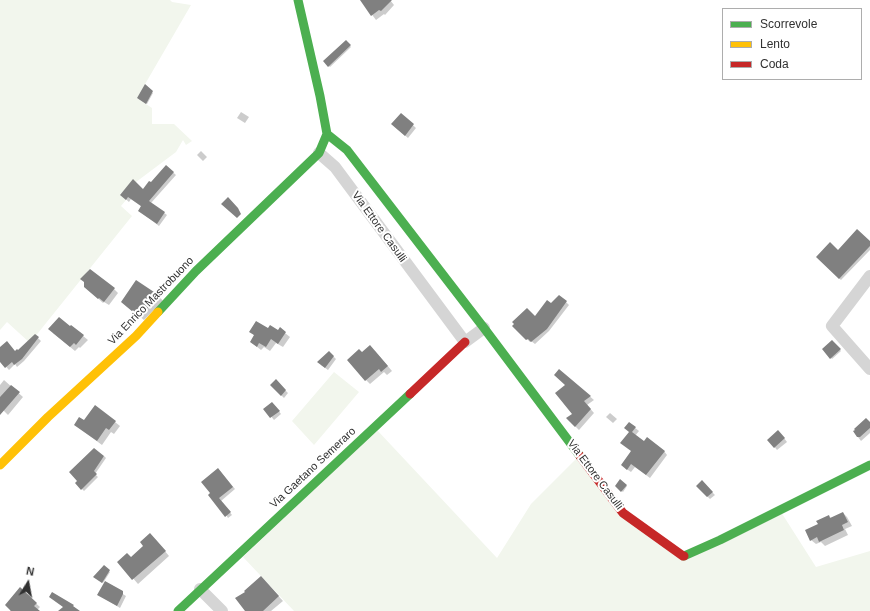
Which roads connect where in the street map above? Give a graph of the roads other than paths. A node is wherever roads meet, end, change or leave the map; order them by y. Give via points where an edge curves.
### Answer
1 (298, 0) edge
2 (327, 134) junction
3 (319, 152) junction
4 (870, 276) edge
5 (484, 328) junction
6 (465, 342) junction
7 (869, 365) edge
8 (0, 464) edge
9 (870, 464) edge
10 (200, 589) junction
11 (178, 611) edge
12 (222, 611) edge

1 - 2 street
2 - 3 street
2 - 5 street, Via Ettore Casulli via 347,150
3 - 6 street, Via Ettore Casulli via 335,167
3 - 8 street, Via Enrico Mastrobuono via 196,271 136,336
4 - 7 street via 832,326
5 - 6 street
5 - 9 street, Via Ettore Casulli via 623,513 684,556
6 - 10 street, Via Gaetano Semeraro
10 - 11 street, Via Gaetano Semeraro
10 - 12 street

